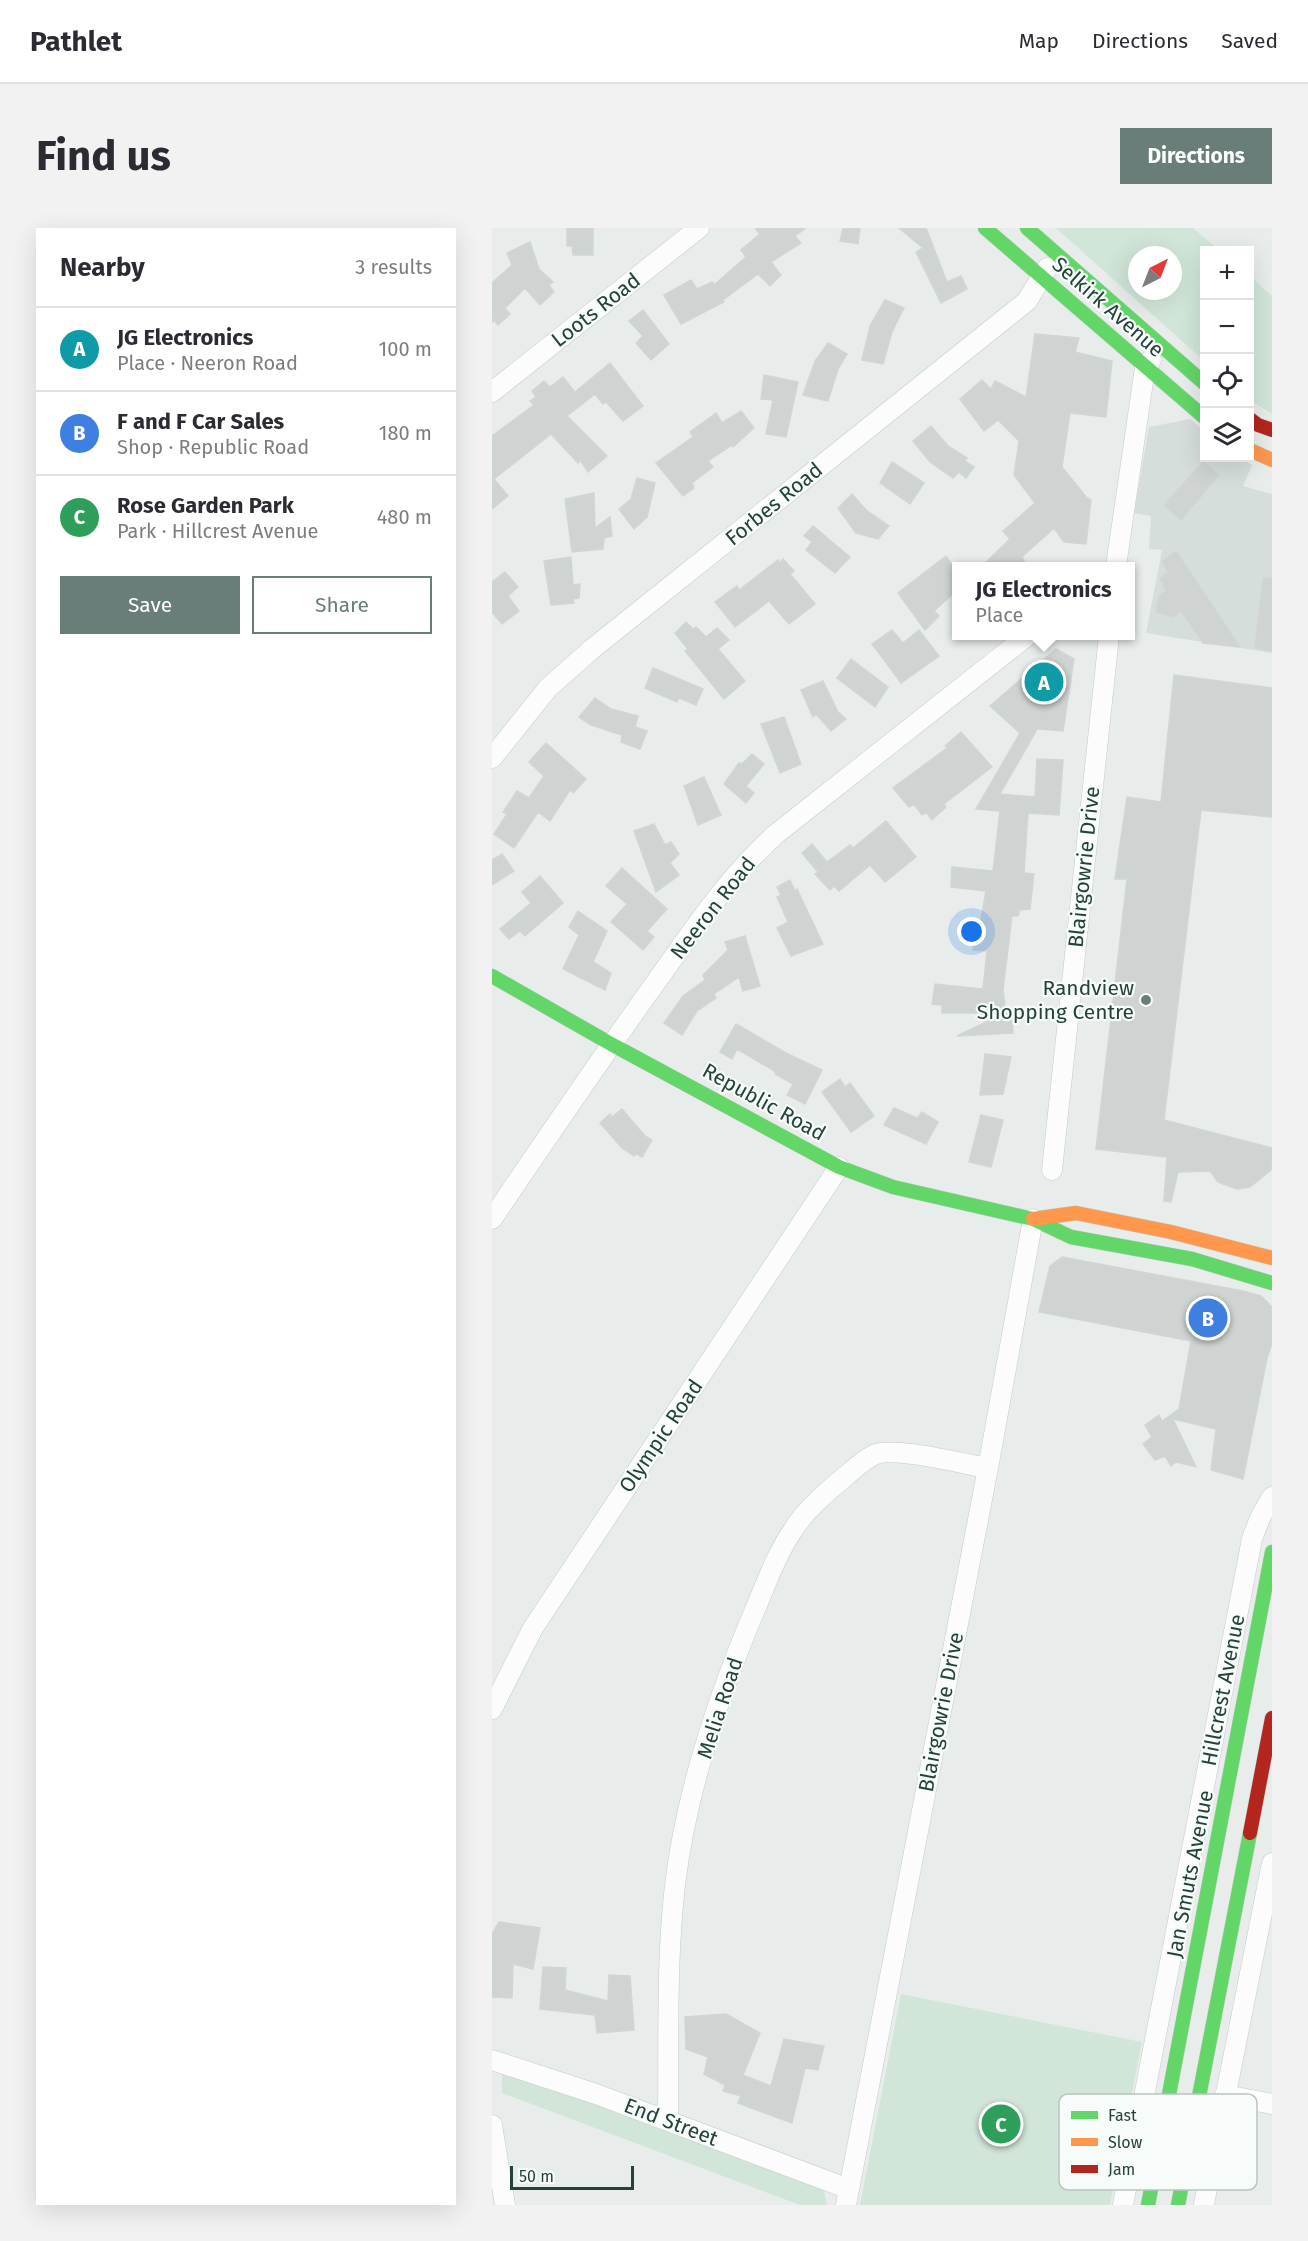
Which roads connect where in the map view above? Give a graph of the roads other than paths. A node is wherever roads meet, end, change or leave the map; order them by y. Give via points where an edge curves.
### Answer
1 (699, 228) edge
2 (984, 228) edge
3 (1027, 228) edge
4 (1056, 253) junction
5 (1041, 277) junction
6 (1161, 346) junction
7 (1145, 368) junction
8 (1200, 380) edge
9 (492, 392) edge
10 (1200, 414) edge
11 (1254, 422) edge
12 (1272, 430) edge
13 (1254, 452) edge
14 (1272, 460) edge
15 (1117, 562) edge
16 (1022, 640) edge
17 (1109, 640) edge
18 (492, 758) edge
19 (492, 976) edge
20 (611, 1044) junction
21 (839, 1167) junction
22 (1052, 1170) dead end
23 (492, 1219) edge
24 (1034, 1219) junction
25 (1272, 1258) edge
26 (1272, 1283) edge
27 (988, 1468) junction
28 (1272, 1497) edge
29 (1272, 1552) edge
30 (492, 1709) edge
31 (1272, 1718) edge
32 (1272, 1863) edge
33 (1268, 1908) edge
34 (492, 2060) edge
35 (1144, 2094) edge
36 (1169, 2094) edge
37 (1200, 2094) edge
38 (1225, 2094) edge
39 (1257, 2101) edge
40 (1272, 2104) edge
41 (669, 2121) junction
42 (492, 2125) edge
43 (1126, 2190) edge
44 (1151, 2190) edge
45 (1182, 2190) edge
46 (848, 2197) edge
47 (505, 2205) edge
48 (1123, 2205) edge
49 (1148, 2205) edge
50 (1179, 2205) edge

1 - 9 street, Loots Road
2 - 5 main road, Selkirk Avenue
3 - 4 main road, Selkirk Avenue
4 - 5 street, Forbes Road
4 - 6 main road, Selkirk Avenue
5 - 7 main road, Selkirk Avenue
5 - 18 street, Forbes Road via 1027,301 592,649 548,688
6 - 7 street
6 - 8 main road, Selkirk Avenue
7 - 10 main road, Selkirk Avenue
7 - 15 street
11 - 12 main road
13 - 14 main road
16 - 20 street, Neeron Road via 753,855 705,913
17 - 22 street, Blairgowrie Drive
19 - 20 main road, Republic Road
20 - 21 main road, Republic Road
20 - 23 street, Neeron Road
21 - 24 main road, Republic Road via 893,1187
21 - 30 street, Olympic Road via 533,1628
24 - 25 main road, Republic Road via 1076,1213
24 - 26 main road, Republic Road via 1071,1237 1192,1259
24 - 27 street, Blairgowrie Drive
27 - 41 street, Melia Road via 898,1453 877,1454 830,1489 793,1529 779,1555 729,1675 686,1824 675,1885 669,1968
27 - 46 street, Blairgowrie Drive
28 - 35 street, Hillcrest Avenue via 1252,1539
29 - 36 main road, Jan Smuts Avenue
31 - 37 main road
32 - 33 street
33 - 38 street
34 - 41 street, End Street
39 - 40 street
41 - 46 street, End Street
42 - 47 street
43 - 48 street, Hillcrest Avenue
44 - 49 main road, Jan Smuts Avenue
45 - 50 main road

